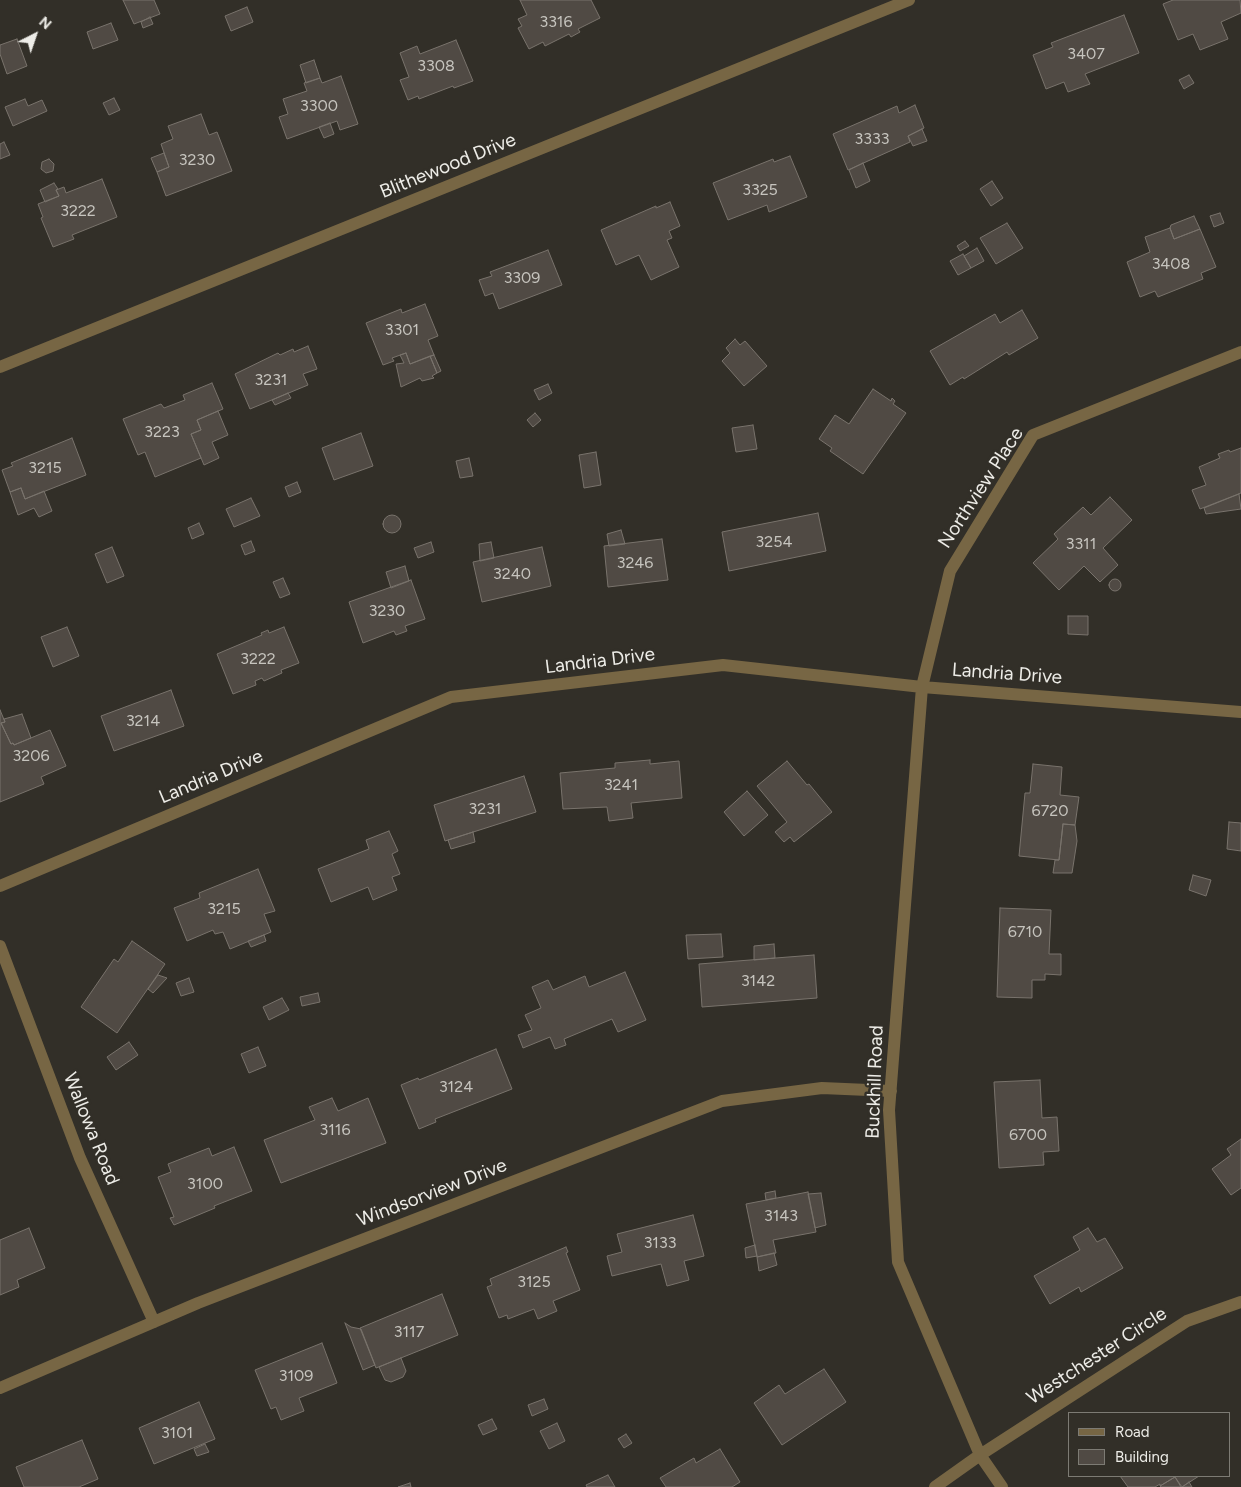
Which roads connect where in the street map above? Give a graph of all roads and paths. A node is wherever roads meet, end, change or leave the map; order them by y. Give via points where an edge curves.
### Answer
1 (909, 0) edge
2 (1241, 352) edge
3 (0, 367) edge
4 (922, 687) junction
5 (1241, 712) edge
6 (0, 886) edge
7 (0, 946) edge
8 (891, 1091) junction
9 (1241, 1302) edge
10 (154, 1322) junction
11 (0, 1388) edge
12 (980, 1454) junction
13 (934, 1487) edge
14 (1002, 1487) edge

1 - 3 street, Blithewood Drive
2 - 4 street, Northview Place via 1033,436 950,571
4 - 5 street, Landria Drive
4 - 6 street, Landria Drive via 723,665 451,697
4 - 8 street, Buckhill Road
7 - 10 street, Wallowa Road via 80,1158
8 - 10 street, Windsorview Drive via 822,1088 722,1101
8 - 12 street, Buckhill Road via 889,1110 898,1262
9 - 12 street, Westchester Circle via 1187,1321
10 - 11 street, Windsorview Drive
12 - 13 street, Westchester Circle
12 - 14 street, Buckhill Road

